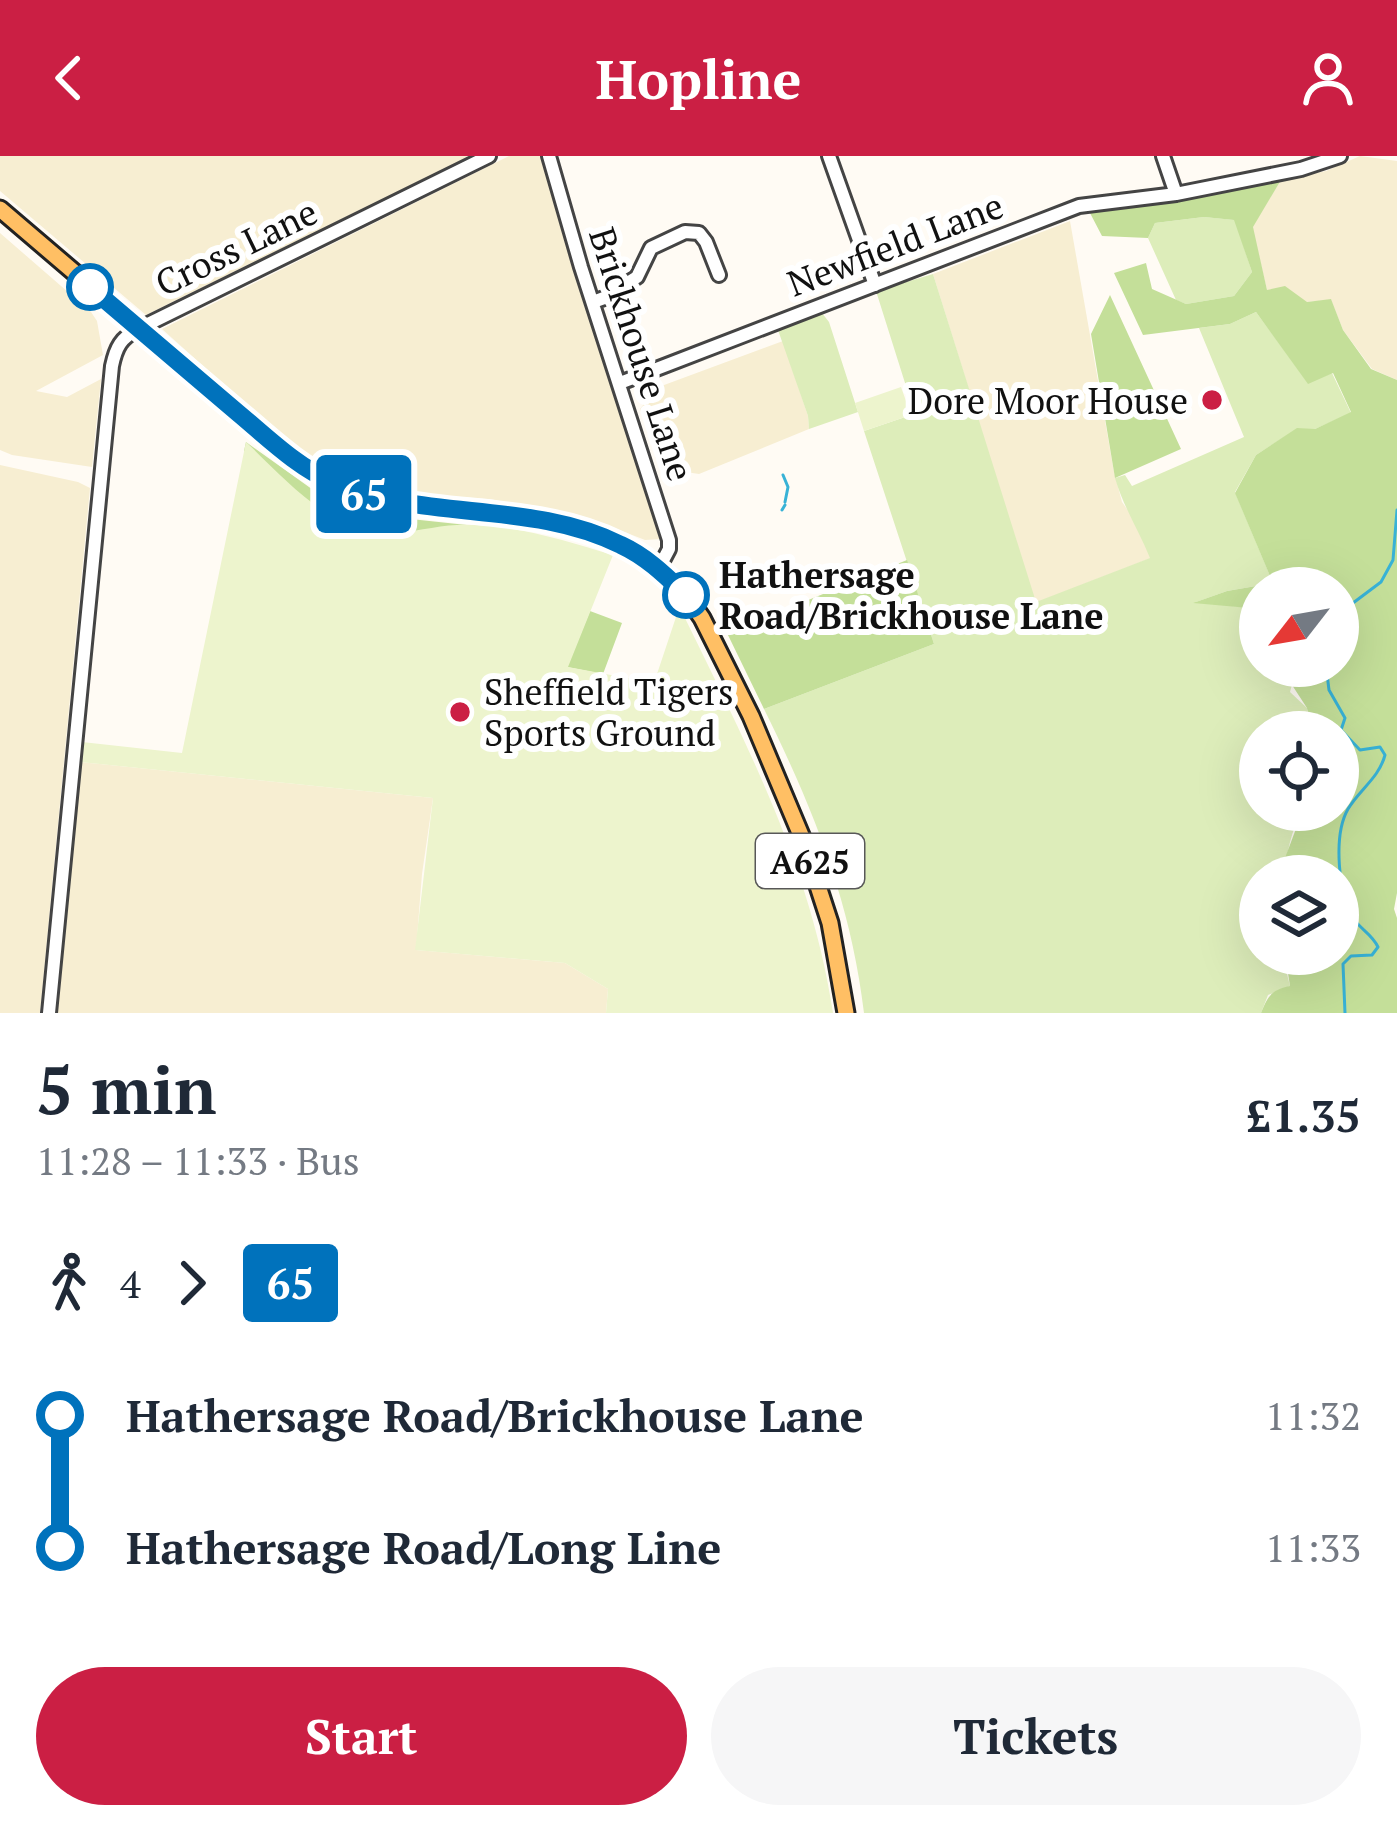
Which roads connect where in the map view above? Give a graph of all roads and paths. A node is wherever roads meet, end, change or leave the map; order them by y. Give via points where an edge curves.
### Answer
1 (489, 156) edge
2 (549, 156) edge
3 (829, 156) edge
4 (1163, 156) edge
5 (1340, 156) edge
6 (1300, 162) edge
7 (1177, 194) junction
8 (0, 209) edge
9 (719, 275) dead end
10 (875, 285) junction
11 (593, 302) junction
12 (138, 329) junction
13 (620, 383) junction
14 (658, 568) junction
15 (49, 1013) edge
16 (846, 1013) edge

1 - 12 street, Cross Lane
2 - 11 street, Brickhouse Lane
3 - 10 street
4 - 7 street
5 - 6 street, Newfield Lane
6 - 7 street, Newfield Lane
7 - 10 street, Newfield Lane via 1078,206
8 - 12 main road, A625
9 - 11 street via 699,232 685,232 651,248 638,277
10 - 13 street, Newfield Lane
11 - 13 street, Brickhouse Lane
12 - 14 main road, A625 via 332,482 392,502 576,528
12 - 15 street via 120,342 112,366
13 - 14 street, Brickhouse Lane via 669,540
14 - 16 main road, A625 via 702,618 777,777 826,909

